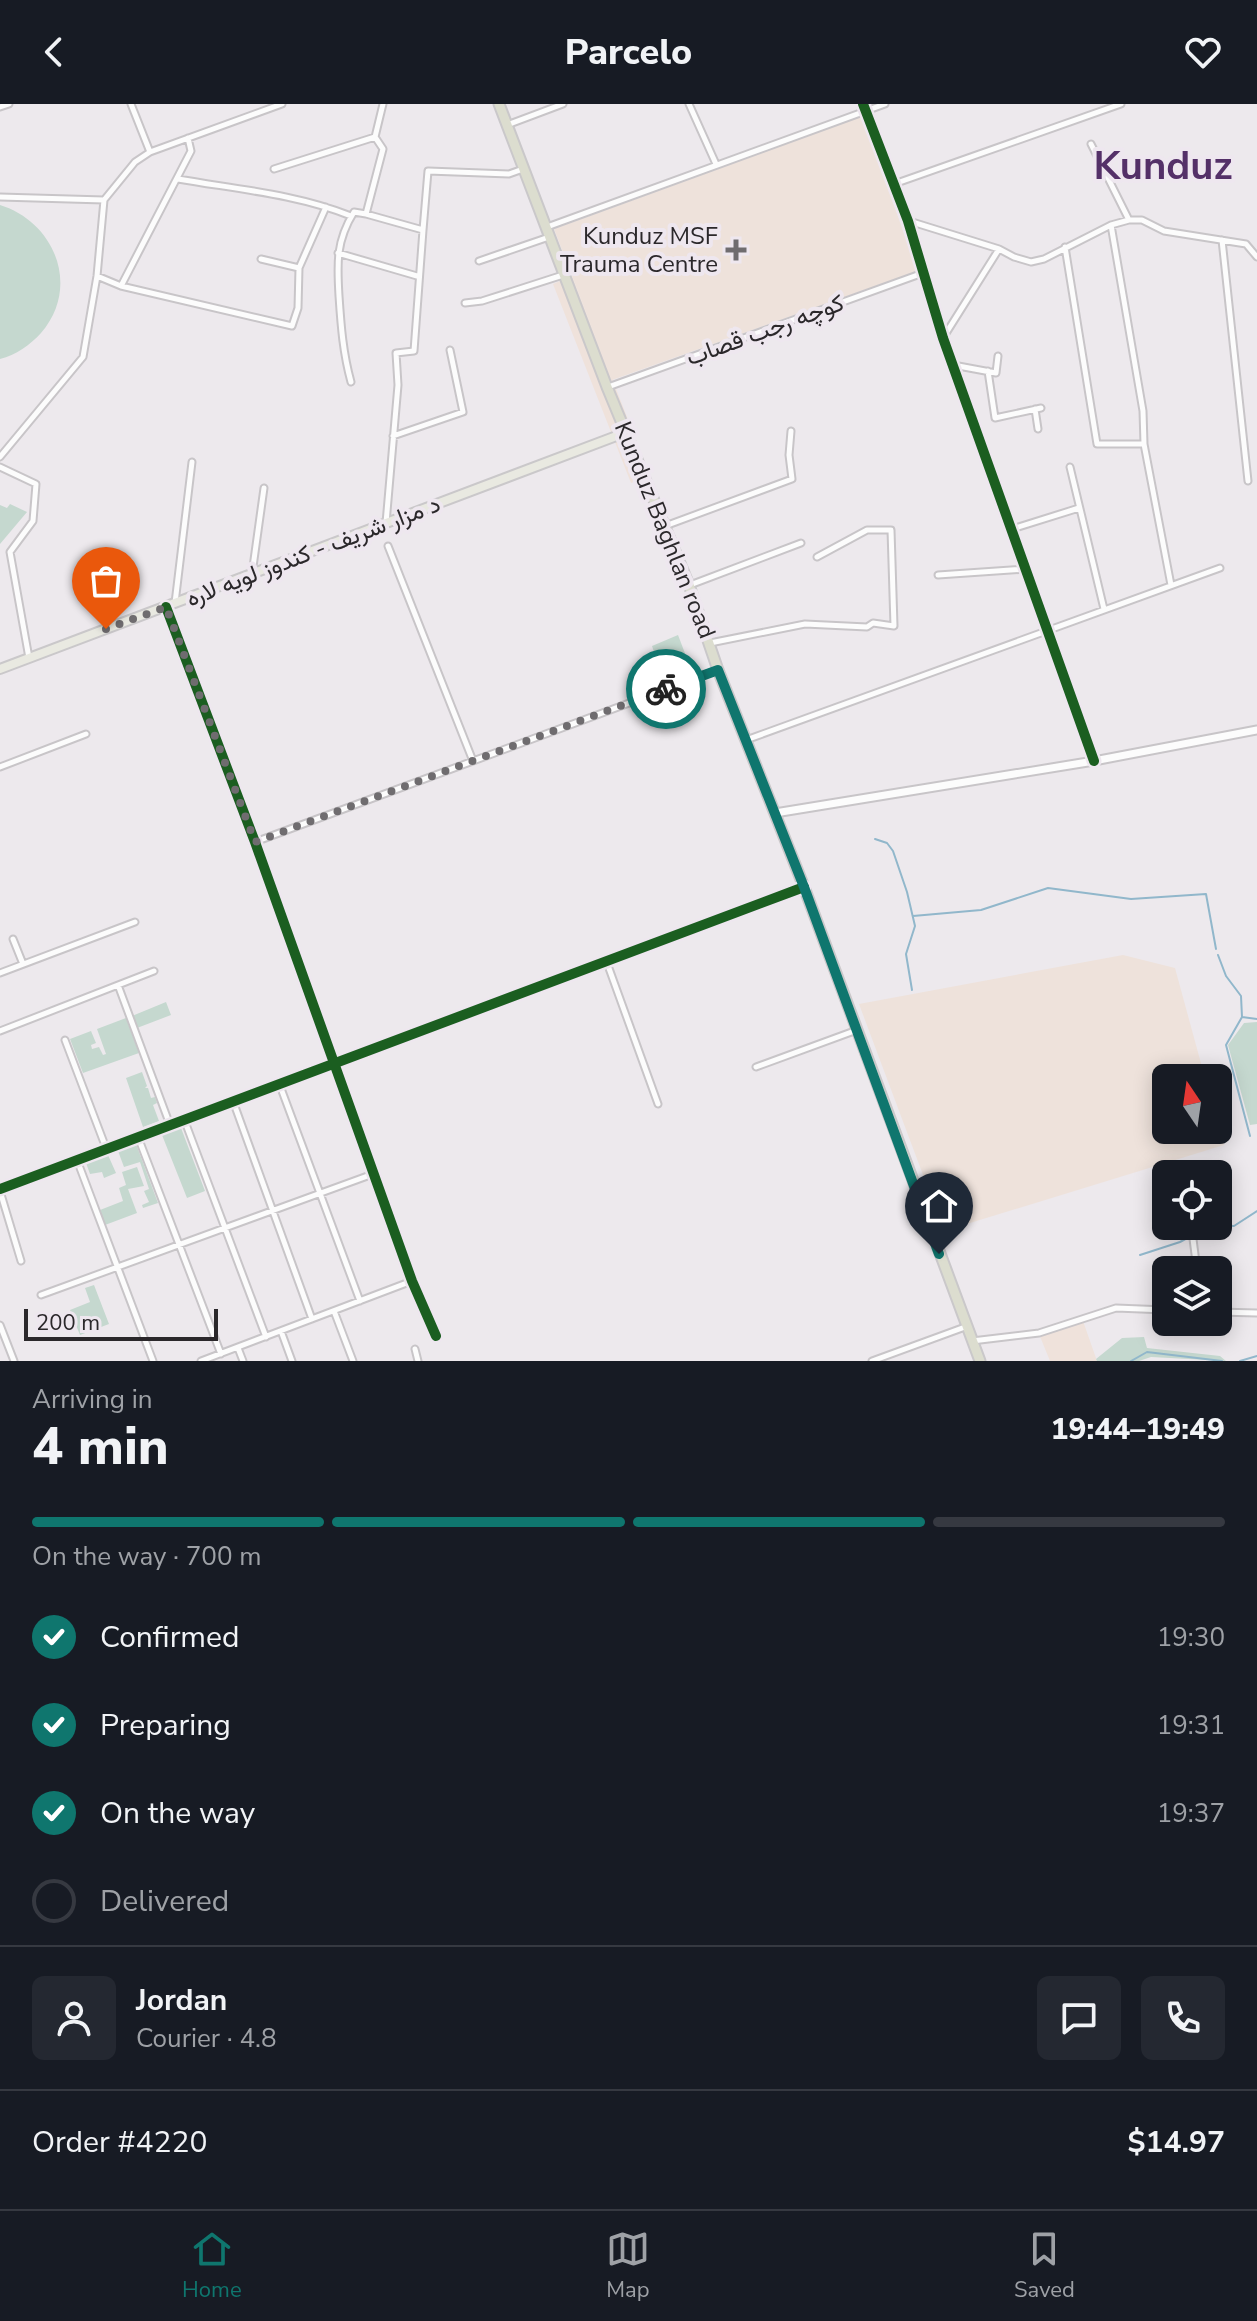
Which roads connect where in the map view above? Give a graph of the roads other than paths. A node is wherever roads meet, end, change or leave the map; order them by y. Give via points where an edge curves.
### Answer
1 (9, 104) edge
2 (131, 104) edge
3 (282, 104) edge
4 (383, 104) edge
5 (499, 104) edge
6 (563, 104) edge
7 (689, 104) edge
8 (885, 104) edge
9 (1121, 104) edge
10 (0, 107) edge
11 (865, 107) edge
12 (507, 126) junction
13 (375, 137) junction
14 (188, 138) junction
15 (1091, 144) dead end
16 (150, 152) junction
17 (716, 164) junction
18 (274, 169) dead end
19 (523, 169) junction
20 (178, 179) junction
21 (893, 184) junction
22 (0, 197) edge
23 (104, 200) junction
24 (326, 207) junction
25 (366, 214) junction
26 (351, 216) junction
27 (1129, 220) junction
28 (908, 221) junction
29 (1111, 225) junction
30 (423, 230) junction
31 (548, 232) junction
32 (1222, 240) junction
33 (1065, 247) junction
34 (999, 249) junction
35 (337, 253) junction
36 (1257, 257) edge
37 (261, 259) dead end
38 (479, 261) dead end
39 (299, 268) junction
40 (923, 273) junction
41 (564, 274) junction
42 (97, 276) junction
43 (417, 276) junction
44 (121, 286) junction
45 (465, 303) dead end
46 (943, 338) junction
47 (450, 350) dead end
48 (998, 356) dead end
49 (953, 365) junction
50 (988, 371) junction
51 (351, 382) dead end
52 (607, 387) junction
53 (1038, 429) dead end
54 (791, 431) dead end
55 (627, 432) junction
56 (393, 436) junction
57 (0, 443) edge
58 (1144, 444) junction
59 (9, 446) junction
60 (0, 457) edge
61 (192, 462) dead end
62 (0, 467) edge
63 (1070, 467) dead end
64 (1248, 481) dead end
65 (264, 488) dead end
66 (1079, 508) junction
67 (386, 523) junction
68 (665, 526) junction
69 (1012, 529) junction
70 (801, 543) dead end
71 (388, 546) dead end
72 (817, 557) dead end
73 (1220, 568) dead end
74 (1026, 569) junction
75 (252, 574) junction
76 (938, 575) dead end
77 (689, 585) junction
78 (1171, 585) junction
79 (175, 603) junction
80 (166, 607) junction
81 (1104, 609) junction
82 (1047, 631) junction
83 (710, 643) junction
84 (29, 659) junction
85 (0, 669) edge
86 (718, 670) junction
87 (1257, 730) edge
88 (86, 734) dead end
89 (745, 741) junction
90 (1094, 761) junction
91 (473, 762) junction
92 (0, 767) edge
93 (775, 813) junction
94 (255, 842) junction
95 (804, 887) junction
96 (135, 922) dead end
97 (13, 939) dead end
98 (606, 960) junction
99 (23, 964) junction
100 (154, 971) dead end
101 (0, 973) edge
102 (118, 985) junction
103 (858, 1030) junction
104 (0, 1031) edge
105 (65, 1040) dead end
106 (335, 1062) junction
107 (756, 1067) dead end
108 (279, 1083) junction
109 (233, 1101) junction
110 (658, 1104) dead end
111 (184, 1119) junction
112 (170, 1125) junction
113 (138, 1137) junction
114 (106, 1148) junction
115 (77, 1160) junction
116 (373, 1174) junction
117 (0, 1190) edge
118 (320, 1194) junction
119 (273, 1211) junction
120 (225, 1228) junction
121 (179, 1245) junction
122 (21, 1261) dead end
123 (118, 1267) junction
124 (412, 1281) junction
125 (41, 1295) dead end
126 (360, 1301) junction
127 (1152, 1309) edge
128 (334, 1311) junction
129 (1232, 1312) edge
130 (1257, 1313) edge
131 (312, 1319) junction
132 (0, 1325) edge
133 (965, 1327) junction
134 (281, 1331) junction
135 (436, 1336) dead end
136 (266, 1337) junction
137 (971, 1341) junction
138 (238, 1348) junction
139 (415, 1349) dead end
140 (221, 1354) junction
141 (14, 1361) edge
142 (153, 1361) edge
143 (201, 1361) edge
144 (243, 1361) edge
145 (292, 1361) edge
146 (353, 1361) edge
147 (418, 1361) edge
148 (872, 1361) edge
149 (980, 1361) edge

1 - 10 street
2 - 16 street
3 - 14 street
4 - 13 street
5 - 12 highway, Kunduz Baghlan road
6 - 12 street
7 - 17 street
8 - 11 street
9 - 21 street
11 - 17 street
11 - 21 street
12 - 19 highway, Kunduz Baghlan road
13 - 18 street
13 - 25 street via 383,149
14 - 16 street
14 - 20 street via 191,151
15 - 27 street
16 - 23 street
17 - 31 street
19 - 30 street via 509,174 428,171
19 - 31 highway, Kunduz Baghlan road
20 - 24 street
20 - 44 street
21 - 28 street
22 - 23 street
23 - 42 street
24 - 26 street
24 - 39 street
25 - 26 street
25 - 30 street
26 - 35 street
27 - 29 street
27 - 32 street
28 - 34 street
28 - 40 street
29 - 33 street
29 - 58 street
30 - 43 street
31 - 38 street
31 - 41 highway, Kunduz Baghlan road
32 - 36 street via 1246,244
32 - 64 street
33 - 34 street via 1031,262
33 - 58 street via 1097,444
34 - 46 street
35 - 43 street
35 - 51 street via 342,350
37 - 39 street
39 - 44 street via 298,308 288,327
40 - 46 street
40 - 52 street, کوچه رجب قصاب
41 - 45 street
41 - 52 highway, Kunduz Baghlan road
42 - 44 street
42 - 59 street via 83,357
43 - 56 street via 414,351 396,353
46 - 49 street
47 - 56 street via 463,412
48 - 50 street via 996,373
49 - 50 street
49 - 69 street
50 - 53 street via 995,418 1038,408
52 - 55 highway, Kunduz Baghlan road
54 - 68 street via 792,479
55 - 67 main road, د مزار شریف - کندوز لویه لاره
55 - 68 highway, Kunduz Baghlan road
56 - 67 street
57 - 59 street
58 - 78 street
59 - 60 street
61 - 79 street
62 - 84 street via 36,484 33,521 10,552
63 - 66 street
65 - 75 street
66 - 69 street
66 - 81 street
67 - 75 main road, د مزار شریف - کندوز لویه لاره
68 - 77 highway, Kunduz Baghlan road
69 - 74 street
70 - 77 street
71 - 91 street
72 - 83 street via 867,530 891,530 894,626 805,624
73 - 78 street
74 - 76 street
74 - 82 street
75 - 79 main road, د مزار شریف - کندوز لویه لاره
77 - 83 highway, Kunduz Baghlan road
78 - 81 street
79 - 80 main road, د مزار شریف - کندوز لویه لاره
80 - 84 main road, د مزار شریف - کندوز لویه لاره
80 - 94 street
81 - 82 street
82 - 89 street
82 - 90 street
83 - 86 highway, Kunduz Baghlan road
84 - 85 main road, د مزار شریف - کندوز لویه لاره
86 - 89 highway, Kunduz Baghlan road
86 - 91 street
87 - 90 street
88 - 92 street
89 - 93 highway, Kunduz Baghlan road
90 - 93 street
91 - 94 street
93 - 95 highway, Kunduz Baghlan road
94 - 106 street
95 - 98 street
95 - 103 highway, Kunduz Baghlan road
96 - 99 street
97 - 99 street
98 - 106 street
98 - 110 street
99 - 101 street
100 - 102 street
102 - 104 street
102 - 112 street
103 - 107 street
103 - 133 highway, Kunduz Baghlan road
105 - 114 street
106 - 108 street
106 - 116 street
108 - 109 street
108 - 118 street
109 - 111 street
109 - 119 street
111 - 112 street
111 - 120 street
112 - 113 street
113 - 114 street
113 - 121 street
114 - 115 street
115 - 117 street
115 - 123 street
116 - 118 street
116 - 124 street
117 - 122 street
118 - 119 street
118 - 126 street
119 - 120 street
119 - 131 street
120 - 121 street
120 - 136 street
121 - 123 street
121 - 140 street
123 - 125 street
123 - 142 street
124 - 126 street
124 - 135 street
126 - 128 street
127 - 137 street via 1116,1308 1039,1333
128 - 131 street
128 - 146 street
129 - 130 street
131 - 134 street
132 - 141 street
133 - 137 highway, Kunduz Baghlan road
133 - 148 street
134 - 136 street
134 - 145 street
136 - 138 street
137 - 149 highway, Kunduz Baghlan road
138 - 140 street
138 - 144 street
139 - 147 street
140 - 143 street

